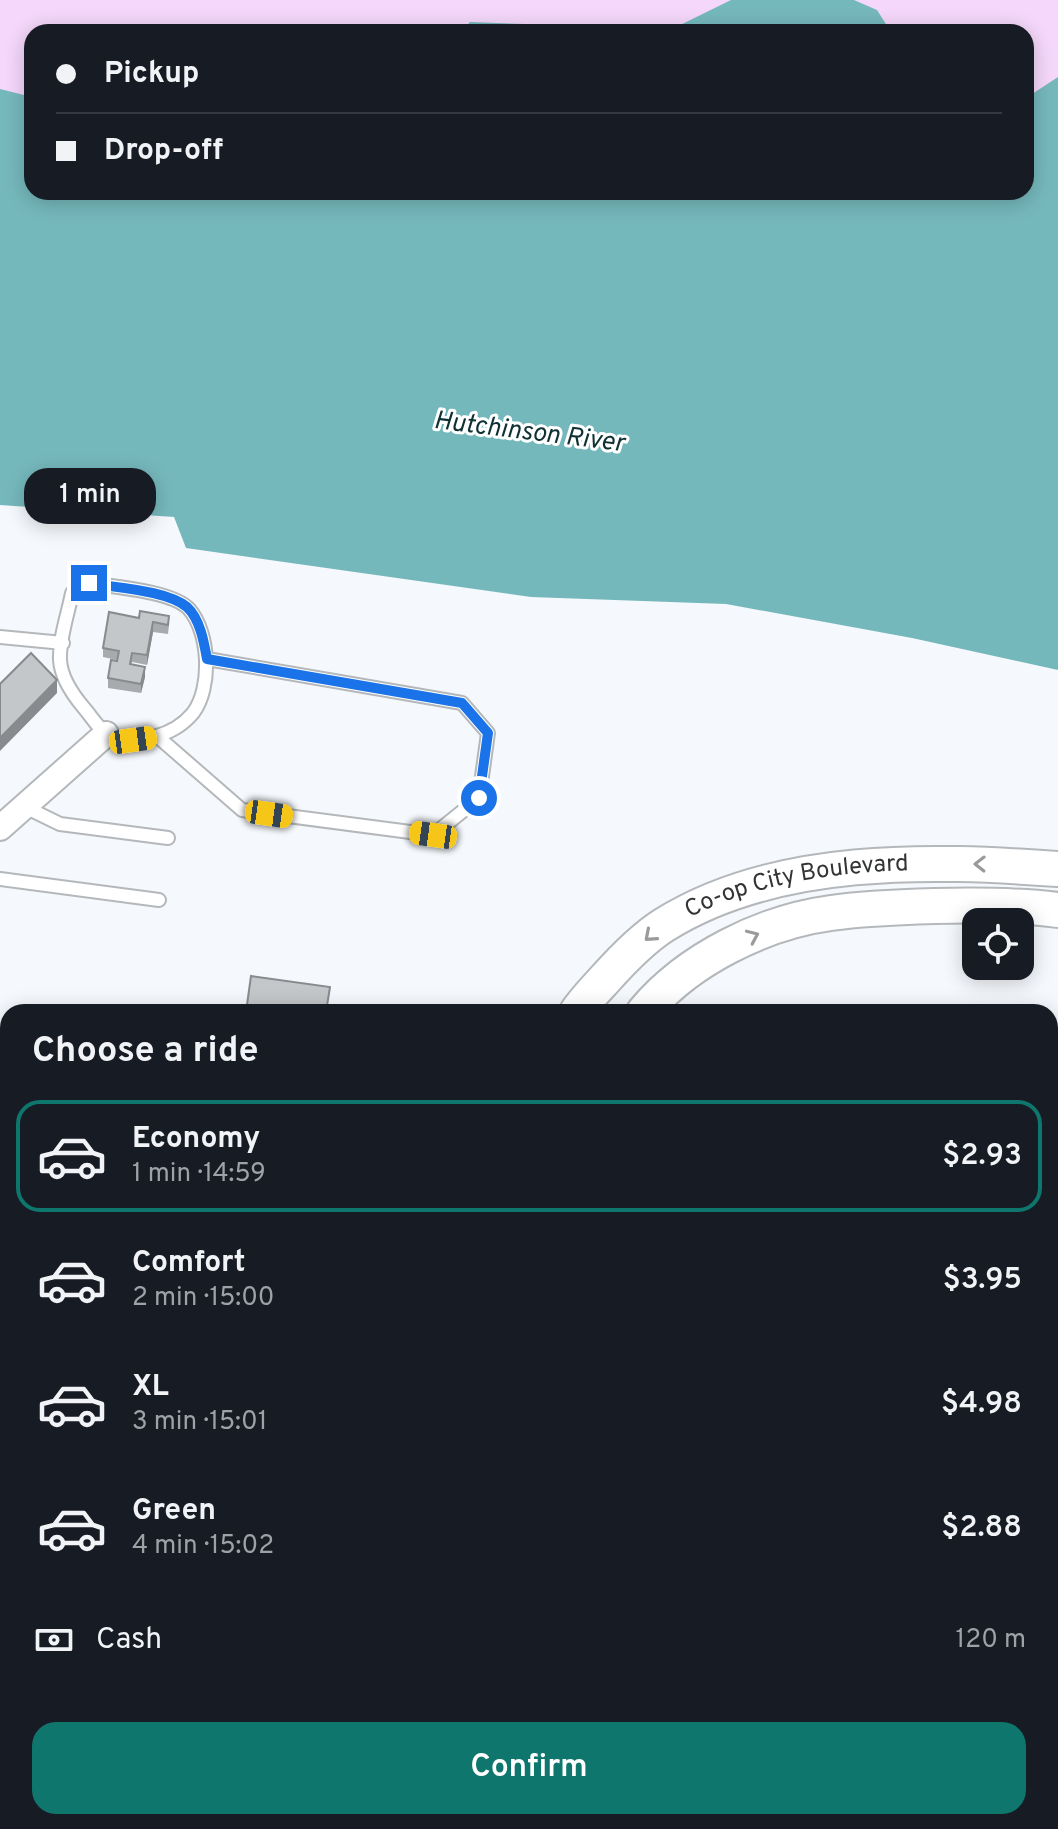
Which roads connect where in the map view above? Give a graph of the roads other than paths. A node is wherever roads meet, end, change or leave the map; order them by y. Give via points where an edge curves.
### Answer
1 (0, 637) edge
2 (63, 643) junction
3 (207, 659) junction
4 (106, 734) junction
5 (157, 736) junction
6 (23, 806) junction
7 (0, 828) edge
8 (168, 838) dead end
9 (1058, 869) edge
10 (0, 879) edge
11 (159, 900) dead end
12 (1058, 910) edge
13 (584, 1004) edge
14 (652, 1004) edge

1 - 2 lane
2 - 3 lane via 72,593 89,583 170,598 188,608 201,631
2 - 4 lane via 63,675
3 - 5 lane via 194,711 178,727
3 - 5 lane via 462,703 488,733 479,798 433,835 242,810
4 - 5 lane via 133,740
4 - 6 street
6 - 7 street
6 - 8 lane via 60,824
9 -> 13 main road, Co-op City Boulevard via 986,864 852,868 745,888 662,926 620,962
10 - 11 lane
14 -> 12 main road, Co-op City Boulevard via 706,960 774,927 815,916 984,905

